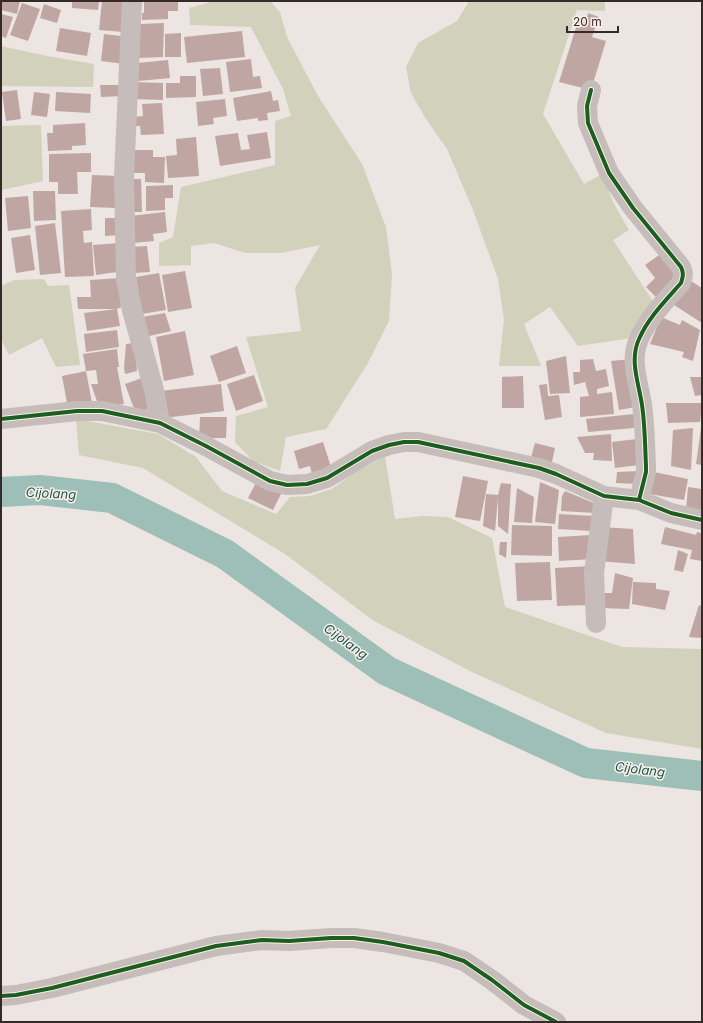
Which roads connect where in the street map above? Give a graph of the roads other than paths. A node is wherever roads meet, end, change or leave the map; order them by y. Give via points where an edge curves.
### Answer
1 (132, 1) edge
2 (591, 90) dead end
3 (1, 419) edge
4 (160, 423) junction
5 (604, 496) junction
6 (639, 500) junction
7 (702, 520) edge
8 (596, 623) dead end
9 (1, 996) edge
10 (556, 1022) edge

1 - 4 street via 124,176 126,279
2 - 6 street via 587,106 588,123 609,173 683,271 680,283 644,328 634,360 642,405 646,466
3 - 4 street via 102,411
4 - 5 street via 270,480 287,486 327,478 372,451 389,445 418,442 539,468
5 - 6 street
5 - 8 street via 594,573
6 - 7 street via 671,513
9 - 10 street via 52,988 216,946 262,940 354,938 439,953 464,961 524,1005

